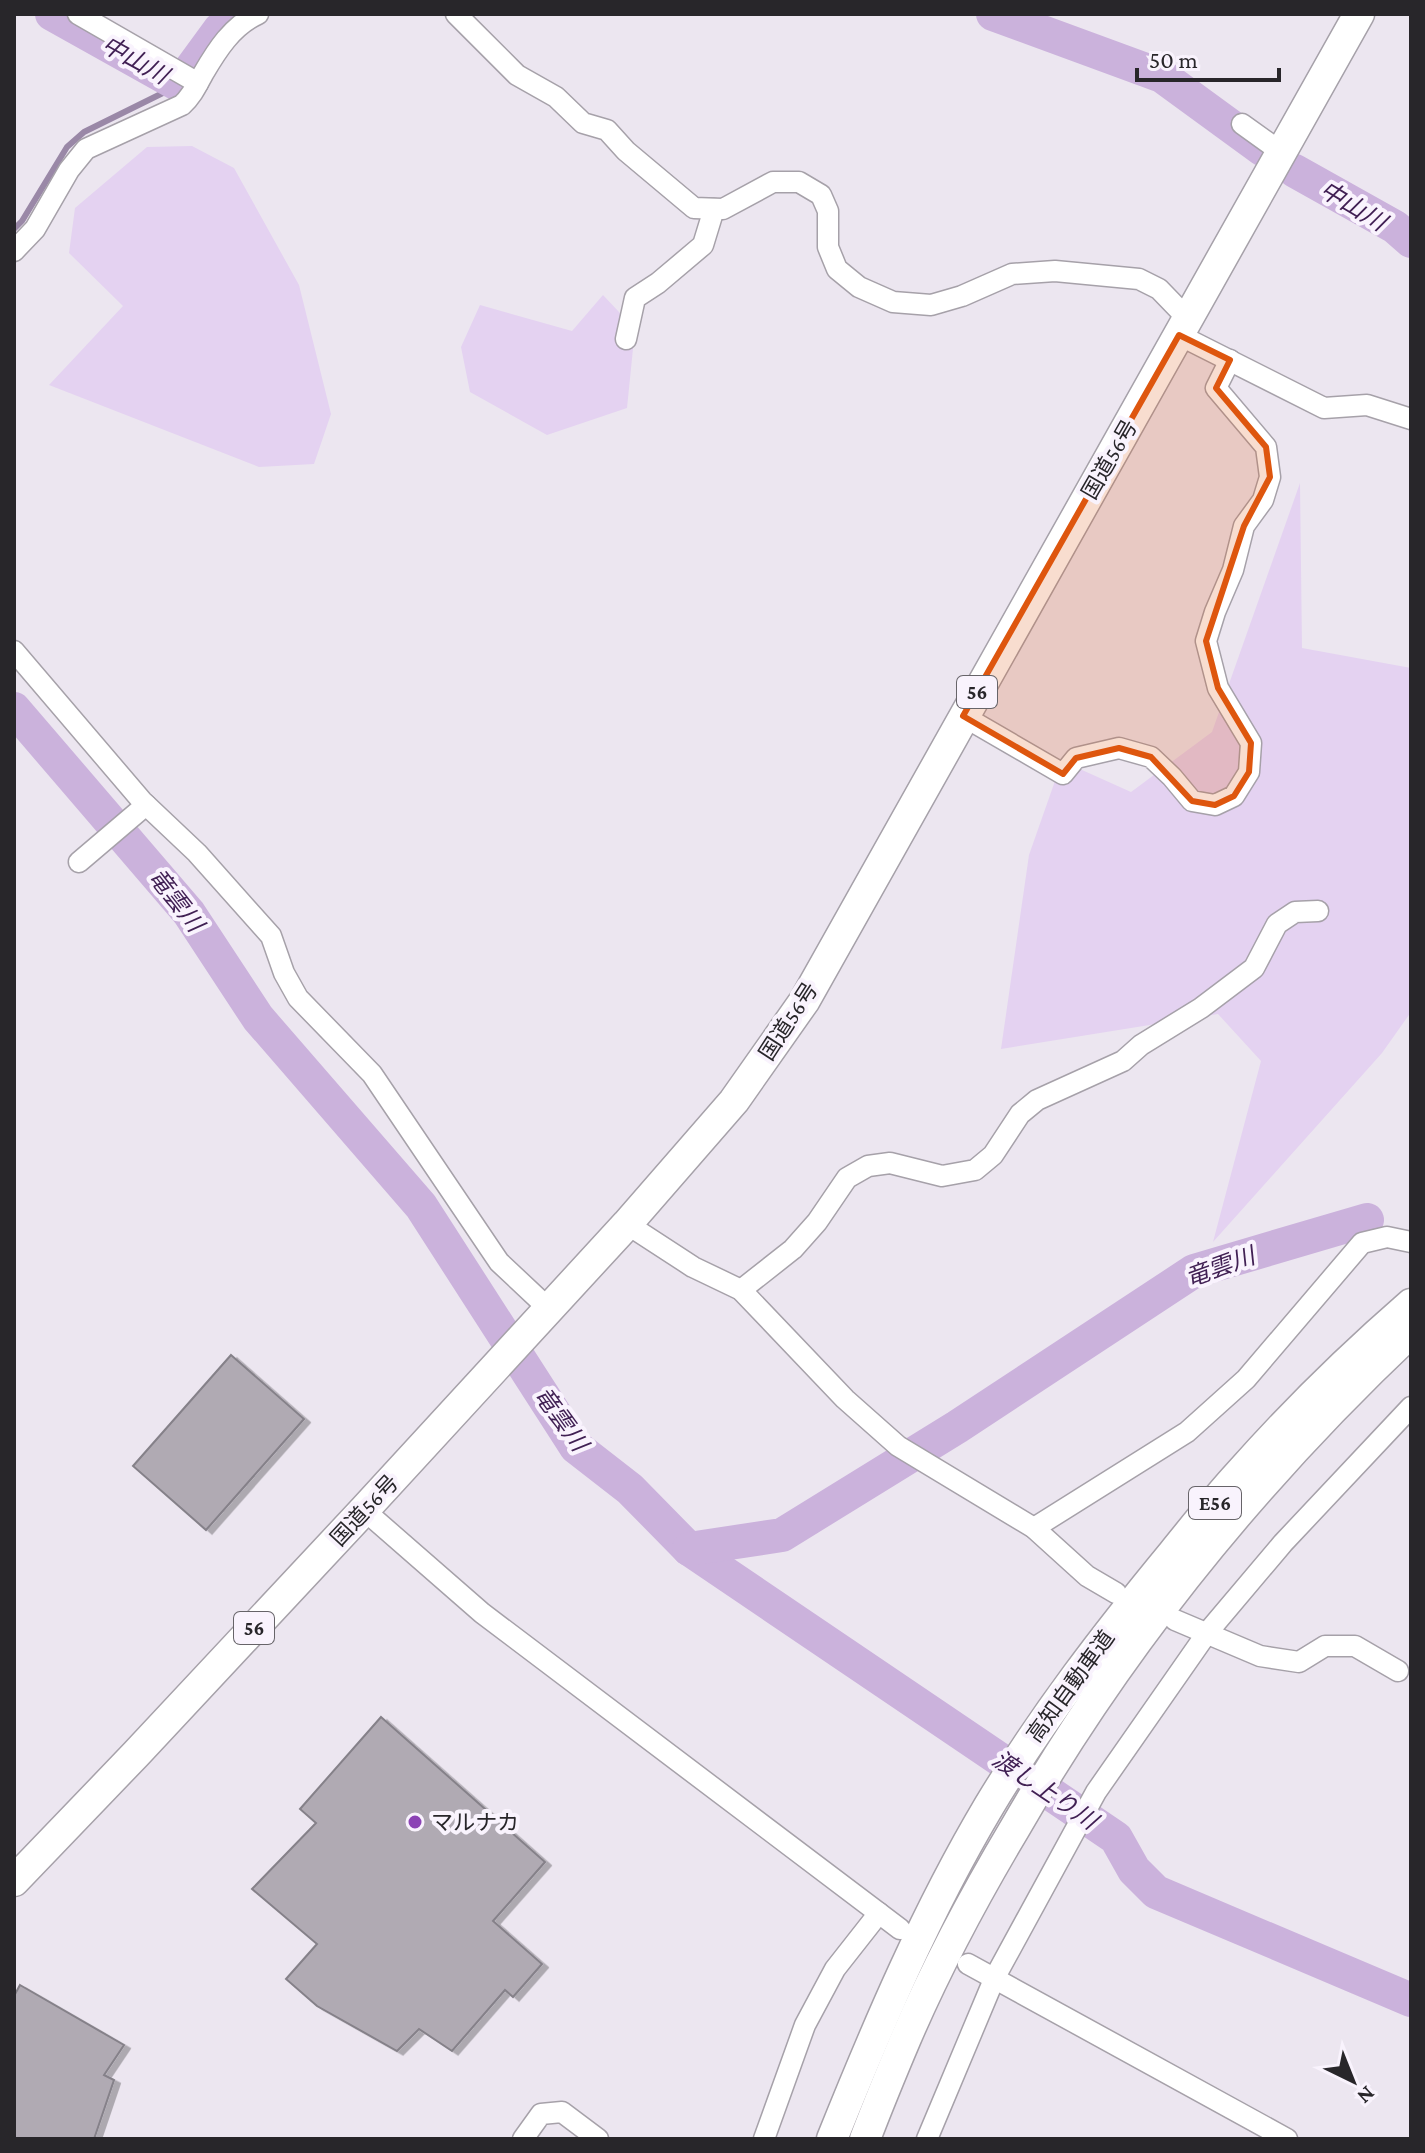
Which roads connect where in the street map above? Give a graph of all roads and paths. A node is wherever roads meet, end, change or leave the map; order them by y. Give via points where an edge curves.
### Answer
1 (78, 14) edge
2 (258, 14) edge
3 (456, 14) edge
4 (1359, 14) edge
5 (190, 78) junction
6 (1242, 124) dead end
7 (1281, 152) junction
8 (714, 209) junction
9 (14, 251) edge
10 (1183, 327) junction
11 (626, 339) dead end
12 (1230, 360) junction
13 (1411, 419) edge
14 (14, 651) edge
15 (963, 716) junction
16 (146, 805) junction
17 (79, 862) dead end
18 (1318, 911) dead end
19 (627, 1224) junction
20 (1411, 1242) edge
21 (741, 1290) junction
22 (1411, 1304) edge
23 (541, 1317) junction
24 (1411, 1332) edge
25 (1411, 1407) edge
26 (364, 1510) junction
27 (1034, 1528) junction
28 (1116, 1593) dead end
29 (1175, 1620) dead end
30 (1207, 1633) junction
31 (1398, 1671) dead end
32 (14, 1881) edge
33 (879, 1913) junction
34 (900, 1929) dead end
35 (968, 1964) dead end
36 (995, 1977) junction
37 (1279, 2137) edge
38 (523, 2139) edge
39 (598, 2139) edge
40 (764, 2139) edge
41 (832, 2139) edge
42 (865, 2139) edge
43 (927, 2139) edge

1 - 5 street
2 - 5 street via 234,30
3 - 8 street via 517,75 556,97 583,123 607,130 694,208
4 - 7 highway, 国道56号 / 56
5 - 9 street via 189,98 182,105 86,149 35,229
6 - 7 street
7 - 10 highway, 国道56号 / 56
8 - 10 street via 773,182 799,182 821,195 828,211 828,247 837,269 859,287 893,302 931,305 1012,274 1055,271 1139,279 1159,289
8 - 11 street via 703,245 635,298
10 - 12 street
10 - 15 highway, 国道56号 / 56
12 - 13 street via 1324,408 1367,405
12 - 15 street via 1216,388 1266,447 1270,477 1263,500 1244,526 1206,641 1218,688 1251,743 1249,772 1234,796 1215,805 1192,801 1151,757 1119,748 1076,758 1063,774
14 - 16 street
15 - 19 highway, 国道56号 / 56 via 805,1000 734,1101
16 - 17 street
16 - 23 street via 271,936 298,998 372,1074
18 - 21 street via 1295,912 1277,924 1254,968 1123,1061 1037,1100 975,1170 942,1176 890,1163 868,1166 847,1178 793,1249
19 - 21 street via 693,1267
19 - 23 highway, 国道56号 / 56
20 - 27 street via 1387,1237 1362,1243 1246,1379 1187,1432
21 - 27 street via 845,1399 898,1446
22 - 41 highway, 高知自動車道 / E56 via 1239,1473 1123,1613 1042,1723 932,1911
23 - 26 highway, 国道56号 / 56
24 - 42 highway, 高知自動車道 / E56 via 1259,1488 1144,1630 1066,1743 961,1926 907,2036
25 - 30 street
26 - 32 highway, 国道56号 / 56
26 - 33 street via 482,1613
27 - 28 street via 1087,1576
29 - 30 street
30 - 31 street via 1260,1656 1299,1662 1325,1646 1355,1646
30 - 36 street via 1096,1792
33 - 34 street
33 - 40 street via 835,1969 805,2025
35 - 36 street
36 - 37 street
36 - 43 street
38 - 39 street via 541,2114 562,2112

